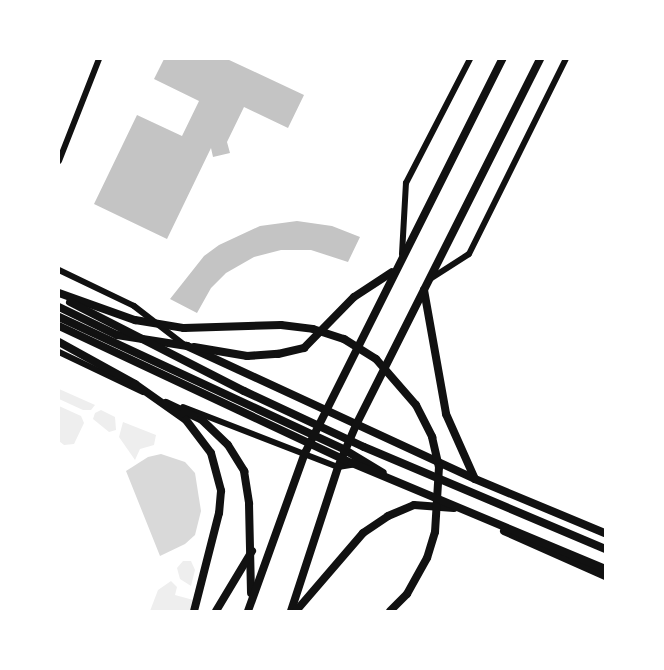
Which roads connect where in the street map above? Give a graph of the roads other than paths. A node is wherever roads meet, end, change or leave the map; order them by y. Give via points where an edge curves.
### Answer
1 (99, 59) edge
2 (470, 59) edge
3 (502, 59) edge
4 (540, 59) edge
5 (566, 59) edge
6 (59, 160) edge
7 (402, 254) junction
8 (59, 270) edge
9 (394, 271) junction
10 (430, 279) junction
11 (424, 290) junction
12 (59, 295) edge
13 (59, 307) edge
14 (59, 317) edge
15 (59, 326) edge
16 (59, 342) edge
17 (187, 346) junction
18 (59, 352) edge
19 (137, 390) junction
20 (325, 411) junction
21 (356, 425) junction
22 (314, 436) junction
23 (345, 450) junction
24 (306, 453) junction
25 (364, 463) junction
26 (338, 467) junction
27 (475, 478) junction
28 (454, 508) junction
29 (605, 533) edge
30 (605, 549) edge
31 (252, 551) junction
32 (605, 569) edge
33 (605, 576) edge
34 (251, 602) junction
35 (194, 611) edge
36 (216, 611) edge
37 (248, 611) edge
38 (291, 611) edge
39 (296, 611) edge
40 (390, 611) edge

1 - 6 street
2 - 7 street via 406,183
3 - 7 main road
4 - 10 main road
5 - 10 street via 469,254
7 - 9 main road
8 - 17 street via 134,306
9 - 17 main road via 354,297 304,348 246,356
9 - 20 main road
10 - 11 main road
11 - 21 main road
11 - 27 main road via 446,414
12 - 30 main road via 244,391 364,447
12 - 40 main road via 136,320 184,328 281,325 313,329 344,339 376,359 416,405 432,437 439,467 435,532 427,558 407,594
13 - 17 main road via 117,335
14 - 22 main road
15 - 32 main road via 352,463
16 - 35 main road via 136,384 186,420 211,453 221,491 219,513
17 - 20 main road
18 - 19 street
19 - 24 street
19 - 31 main road via 201,419 228,445 244,471
20 - 21 main road
20 - 22 main road
21 - 23 main road
21 - 27 main road
22 - 23 main road
22 - 24 main road
23 - 25 main road
23 - 26 main road
24 - 26 street
24 - 34 main road
25 - 26 street
25 - 28 main road
26 - 38 main road
27 - 29 main road
28 - 33 main road
28 - 39 main road via 414,505 388,516 363,533
31 - 34 main road
31 - 36 main road
34 - 37 main road

